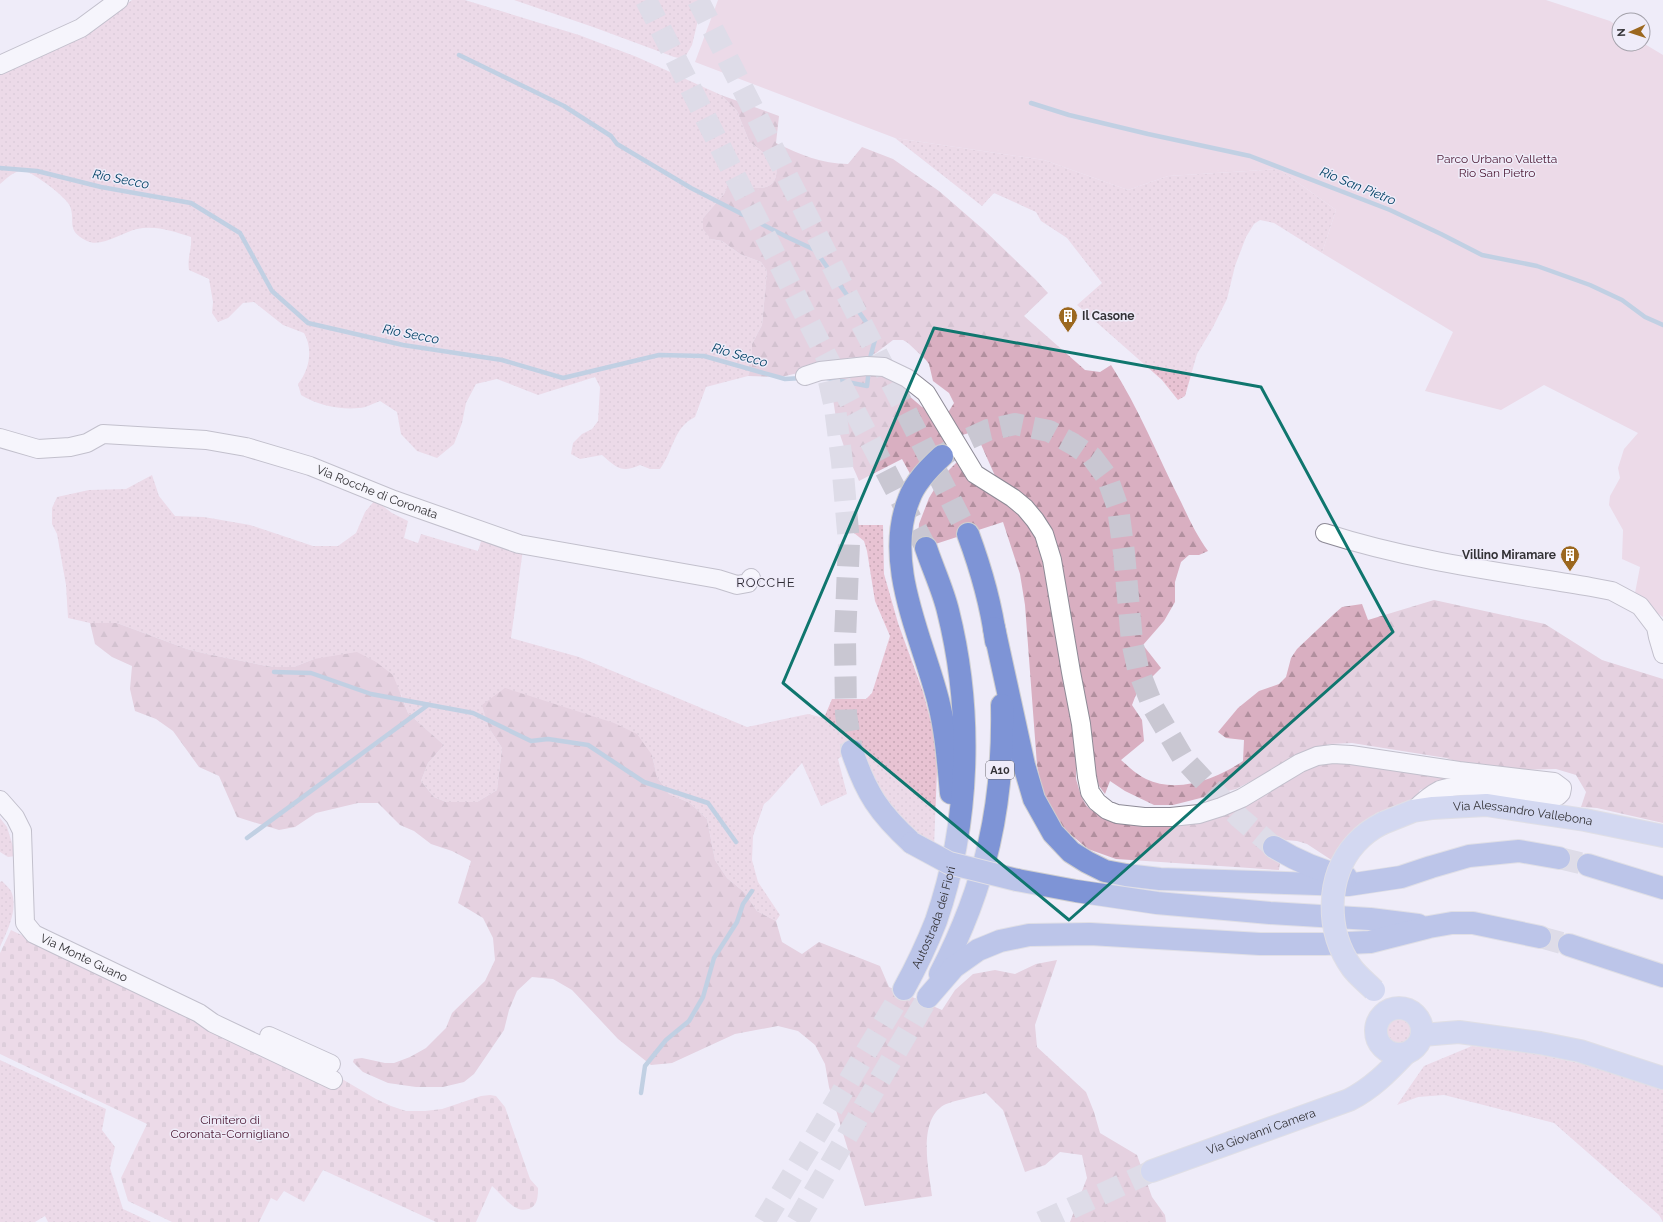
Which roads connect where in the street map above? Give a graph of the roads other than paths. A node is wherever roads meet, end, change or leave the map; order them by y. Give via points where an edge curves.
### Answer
1 (119, 0) edge
2 (0, 65) edge
3 (805, 376) dead end
4 (0, 438) edge
5 (942, 456) tunnel mouth
6 (1325, 533) dead end
7 (968, 534) tunnel mouth
8 (926, 548) tunnel mouth
9 (750, 578) dead end
10 (994, 628) junction
11 (1663, 654) edge
12 (852, 751) tunnel mouth
13 (0, 800) edge
14 (1413, 811) junction
15 (1663, 836) edge
16 (955, 843) junction
17 (1274, 847) tunnel mouth
18 (1559, 858) tunnel mouth
19 (1588, 865) tunnel mouth
20 (1372, 883) junction
21 (1663, 888) edge
22 (1429, 927) junction
23 (1540, 937) tunnel mouth
24 (1569, 945) tunnel mouth
25 (1663, 976) edge
26 (904, 989) tunnel mouth
27 (1384, 1013) junction
28 (1422, 1035) junction
29 (1395, 1052) junction
30 (332, 1072) dead end
31 (1663, 1078) edge
32 (1152, 1171) tunnel mouth

1 - 2 street via 81,28
3 - 14 street via 820,371 867,366 884,367 907,378 926,393 975,474 1013,498 1026,508 1035,520 1044,534 1052,560 1081,724 1086,777 1090,792 1106,810 1144,817 1199,814 1242,798 1300,763 1317,756 1333,754 1554,782 1562,788 1558,796 1551,797 1475,786 1455,786 1429,797
4 - 9 street, Via Rocche di Coronata via 38,449 70,447 87,443 103,434 206,440 246,447 310,466 394,500 519,544 718,579 737,585 748,583
5 - 16 highway via 928,469 909,498 901,521 899,544 905,587 938,700 946,741
6 - 11 street via 1421,559 1612,591 1640,606 1656,627
7 - 10 highway, A10 via 983,577
8 - 16 highway via 948,610 964,703 963,779
10 - 20 highway via 1034,799 1053,834 1071,852 1105,871 1160,879 1348,885
10 - 22 highway, A10 via 1002,720 997,808 979,886 955,946 928,997 954,967 978,950 1000,941 1029,935 1090,934 1260,944 1325,944 1370,942
12 - 22 highway, bridge via 869,794 886,818 912,843 949,863 1016,880 1157,903 1270,914 1370,919
13 - 30 street, Via Monte Guano via 15,817 22,831 26,923 34,934 199,1013 213,1023
14 - 15 main road, Via Alessandro Vallebona via 1486,805 1585,820
14 - 27 main road, Via Alessandro Vallebona, bridge via 1383,823 1356,843 1338,873 1333,893 1336,933 1343,952 1353,968 1380,998
16 - 26 highway, Autostrada dei Fiori via 948,881 935,922
17 - 20 highway via 1315,868
18 - 20 highway via 1519,852 1469,856
19 - 21 highway
22 - 23 highway via 1473,923
24 - 25 highway
27 - 28 main road via 1396,1009 1411,1012 1420,1023
27 - 29 main road via 1376,1030 1380,1044
28 - 29 main road via 1410,1052
28 - 31 main road via 1459,1032 1540,1043 1580,1051
29 - 32 main road, Via Giovanni Camera via 1381,1062 1368,1088 1349,1100

